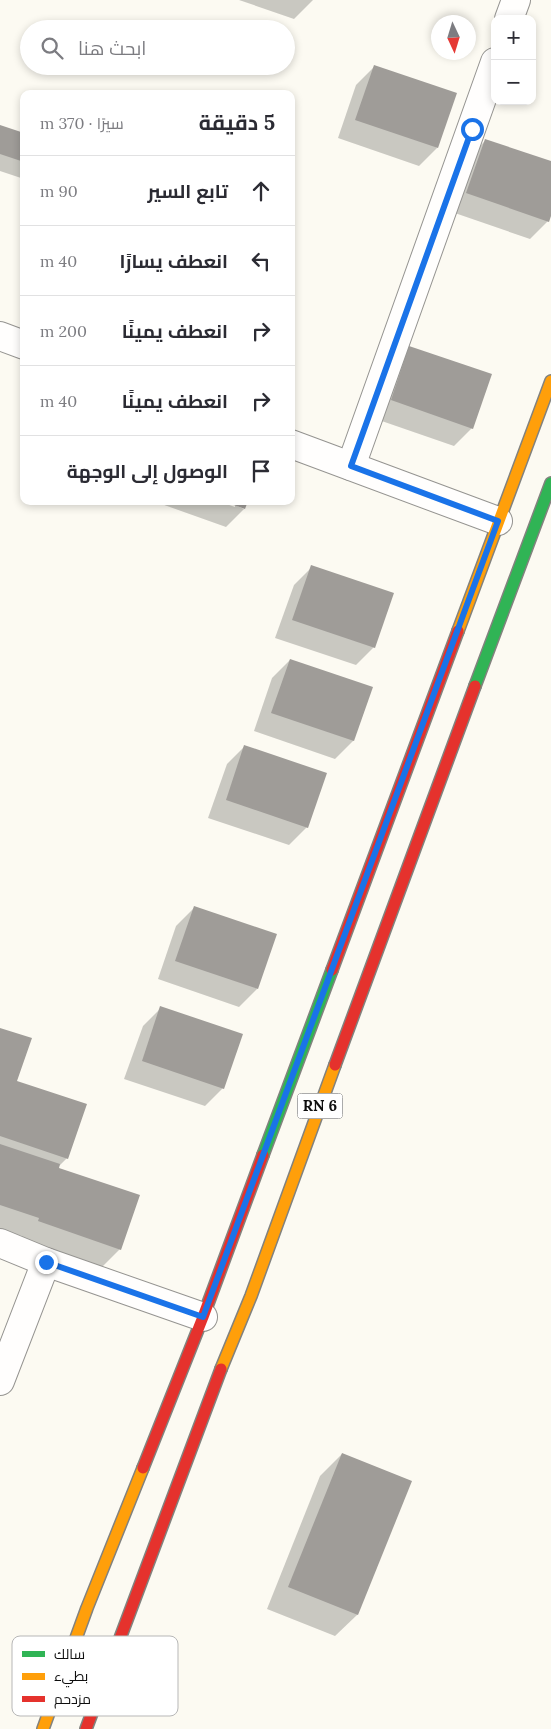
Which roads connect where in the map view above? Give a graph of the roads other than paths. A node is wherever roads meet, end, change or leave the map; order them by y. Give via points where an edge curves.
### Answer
1 (516, 0) edge
2 (510, 15) edge
3 (491, 74) edge
4 (0, 336) edge
5 (20, 344) edge
6 (551, 381) edge
7 (295, 445) edge
8 (351, 466) junction
9 (551, 483) edge
10 (498, 521) junction
11 (0, 1243) edge
12 (46, 1262) junction
13 (203, 1317) junction
14 (0, 1381) edge
15 (77, 1636) edge
16 (121, 1636) edge
17 (48, 1716) edge
18 (91, 1716) edge
19 (43, 1729) edge
20 (86, 1729) edge

1 - 2 street
3 - 8 street
4 - 5 street
6 - 10 main road, RN 6
7 - 8 street
8 - 10 street
9 - 16 main road, RN 6 via 251,1296 209,1398
10 - 13 main road, RN 6
11 - 12 street
12 - 13 street
12 - 14 street
13 - 15 main road, RN 6
17 - 19 main road, RN 6
18 - 20 main road, RN 6

